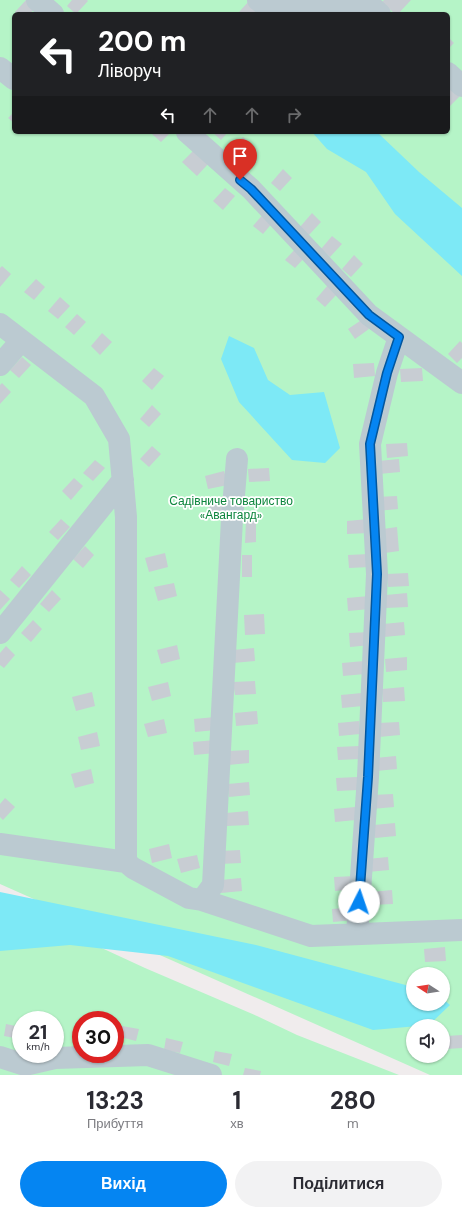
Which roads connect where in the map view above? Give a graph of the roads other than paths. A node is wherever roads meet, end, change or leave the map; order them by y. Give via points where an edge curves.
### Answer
1 (37, 0) edge
2 (258, 0) edge
3 (51, 12) edge
4 (378, 12) edge
5 (0, 68) edge
6 (450, 75) edge
7 (12, 77) edge
8 (462, 86) edge
9 (189, 134) edge
10 (0, 324) edge
11 (399, 337) junction
12 (21, 341) junction
13 (0, 365) edge
14 (462, 383) edge
15 (237, 459) dead end
16 (123, 480) junction
17 (0, 633) edge
18 (0, 844) edge
19 (126, 862) junction
20 (202, 900) junction
21 (462, 930) edge
22 (357, 934) junction
23 (0, 1057) edge
24 (26, 1070) edge
25 (211, 1075) edge

1 - 3 street
2 - 4 street via 282,11 367,2
5 - 7 street
6 - 8 street
9 - 11 street via 251,189 369,315
10 - 12 street
11 - 14 street
11 - 22 street via 387,373 370,444 377,574 368,777
12 - 13 street
12 - 16 street via 94,396 119,439
15 - 20 street via 213,885
16 - 17 street
16 - 19 street via 126,518
18 - 19 street
19 - 20 street via 190,898
20 - 22 street via 311,936
21 - 22 street
23 - 24 street
24 - 25 street via 55,1058 148,1055

